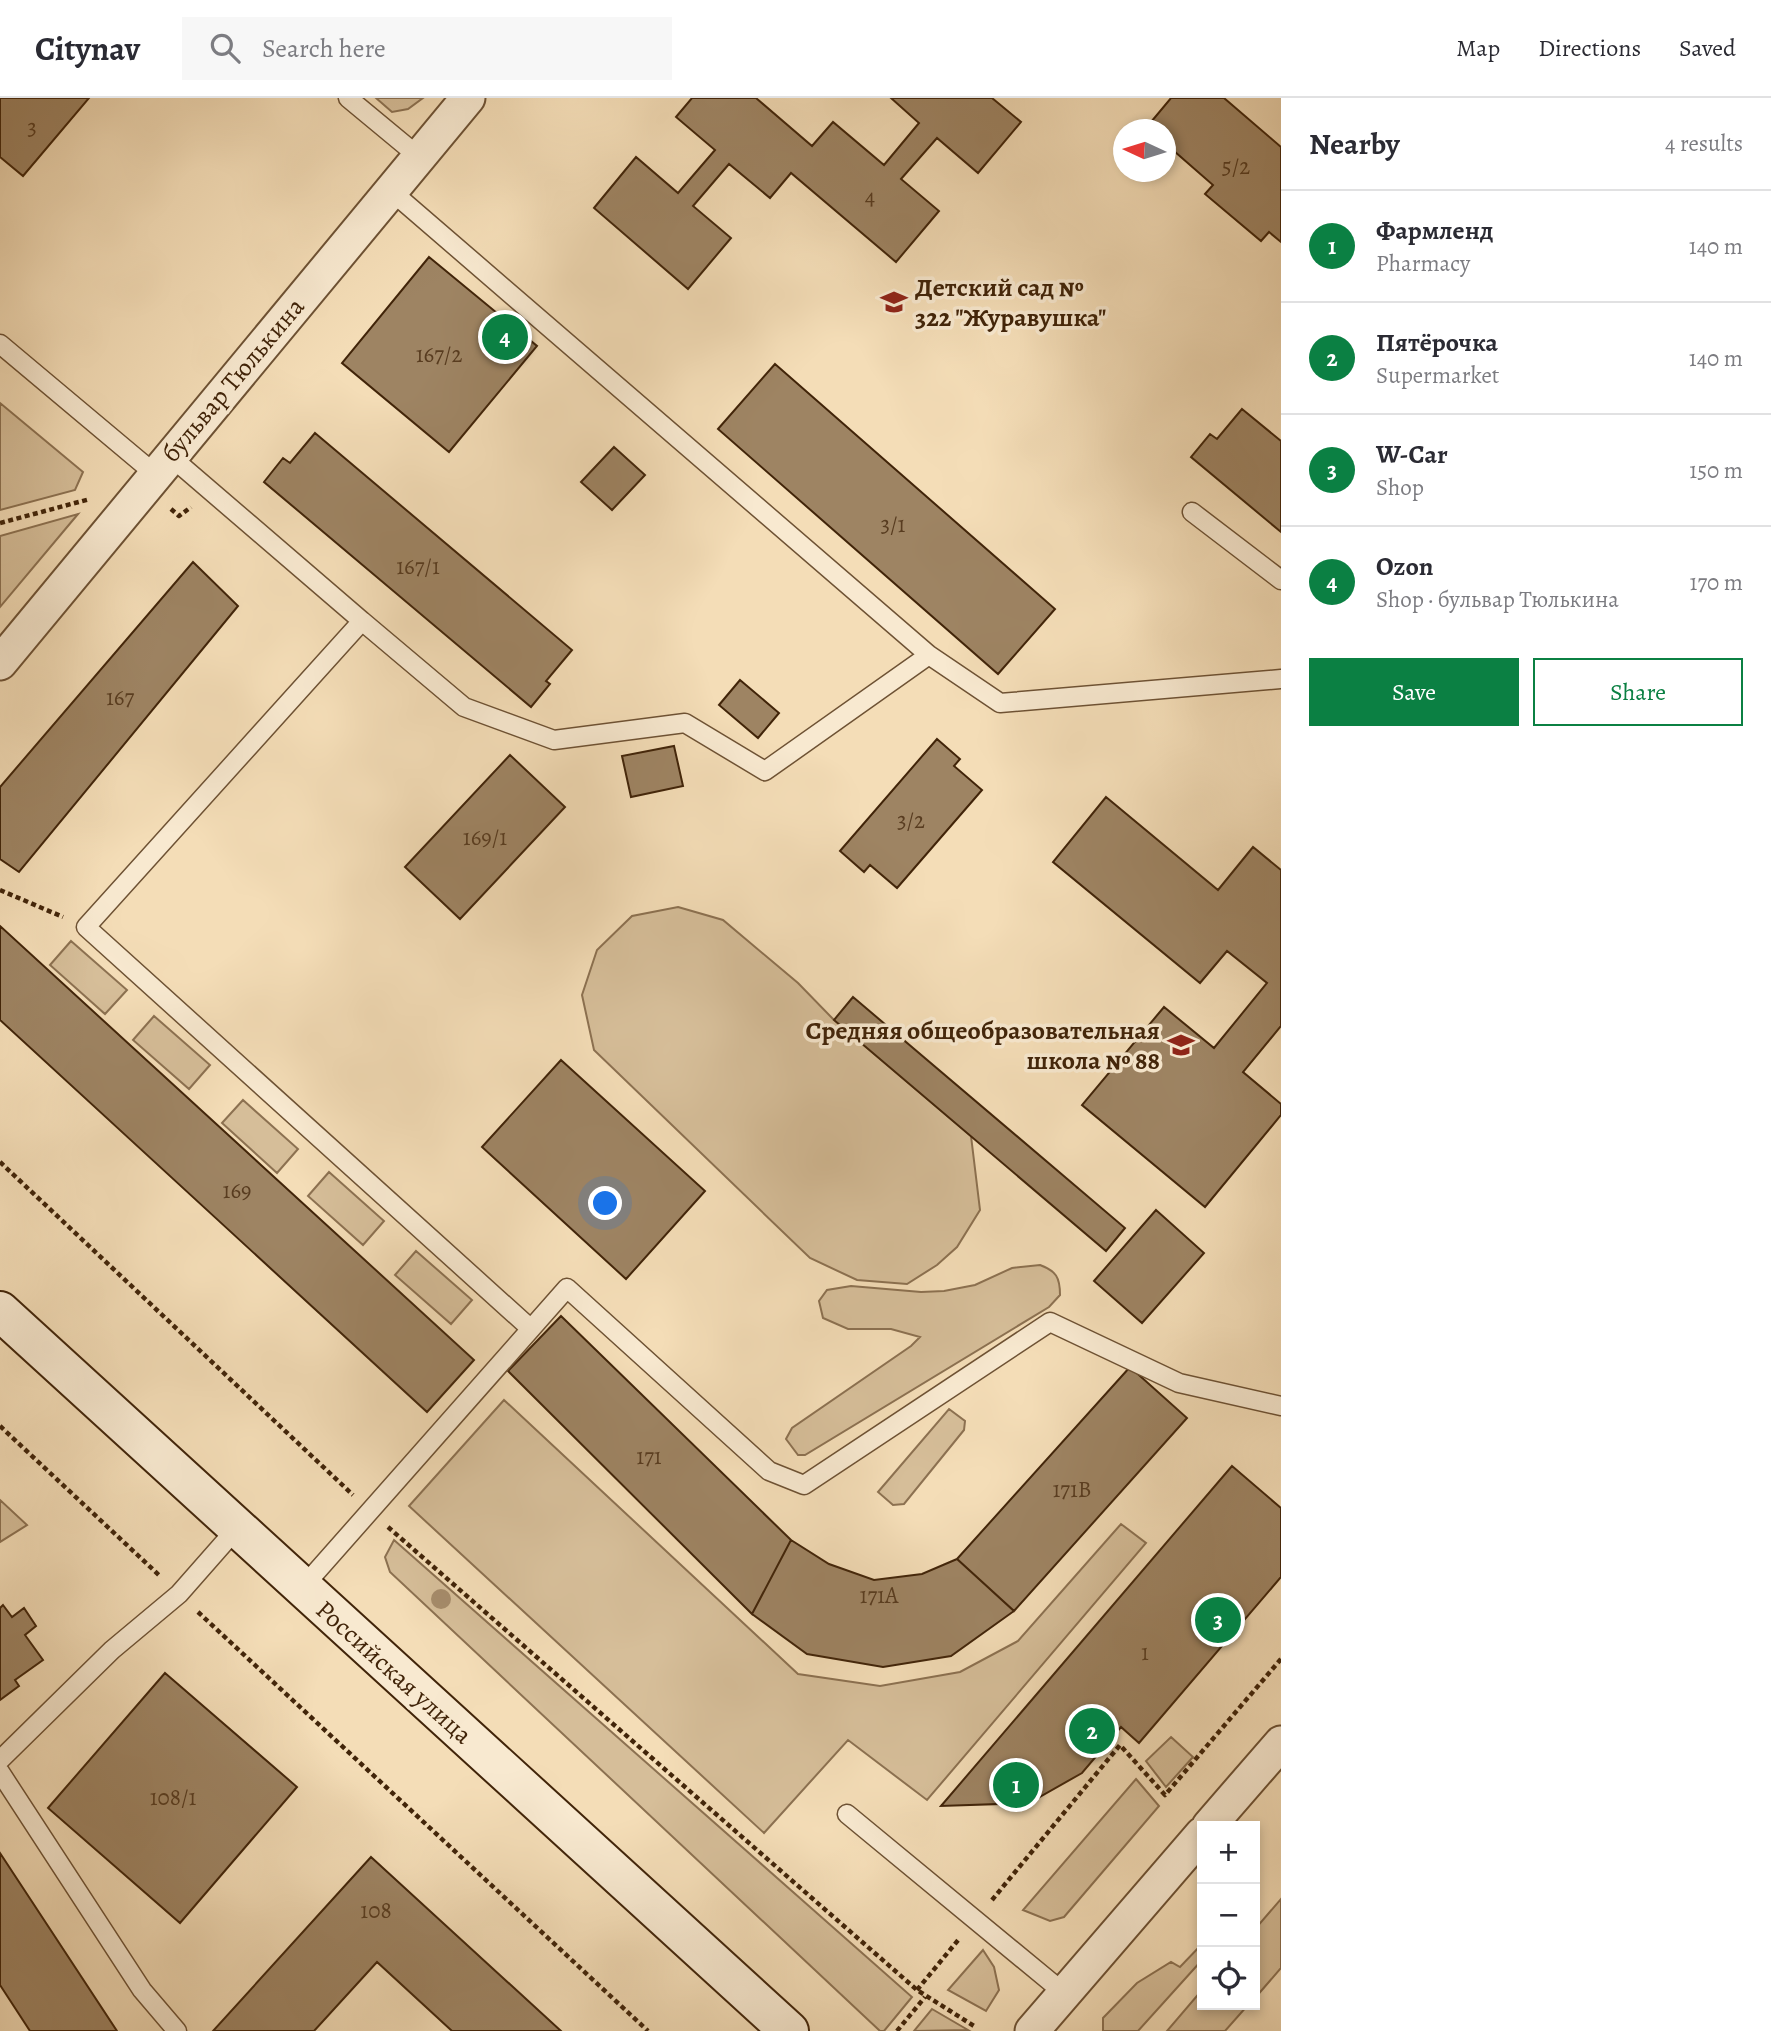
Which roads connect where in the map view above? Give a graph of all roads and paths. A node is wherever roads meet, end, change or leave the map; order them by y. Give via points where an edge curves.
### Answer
1 (348, 98) edge
2 (468, 98) edge
3 (418, 156) junction
4 (390, 190) junction
5 (0, 344) edge
6 (163, 465) junction
7 (1192, 512) dead end
8 (1281, 580) edge
9 (362, 621) junction
10 (929, 655) junction
11 (0, 663) edge
12 (1281, 679) edge
13 (0, 890) edge
14 (86, 927) junction
15 (0, 1162) edge
16 (0, 1311) edge
17 (531, 1329) junction
18 (1281, 1406) edge
19 (0, 1426) edge
20 (370, 1511) junction
21 (237, 1528) junction
22 (302, 1588) junction
23 (179, 1594) junction
24 (1281, 1658) edge
25 (1281, 1743) edge
26 (0, 1760) edge
27 (0, 1772) edge
28 (847, 1814) dead end
29 (1213, 1821) edge
30 (1197, 1840) edge
31 (976, 1920) junction
32 (917, 1990) junction
33 (1064, 1993) junction
34 (925, 1997) junction
35 (974, 2026) dead end
36 (177, 2031) edge
37 (648, 2031) edge
38 (789, 2031) edge
39 (897, 2031) edge
40 (1032, 2031) edge

1 - 3 lane
2 - 3 street, бульвар Тюлькина
3 - 4 street, бульвар Тюлькина
4 - 6 street, бульвар Тюлькина
4 - 10 lane
5 - 6 lane
6 - 9 lane
6 - 11 street, бульвар Тюлькина
7 - 8 lane
9 - 10 lane via 464,706 554,740 685,723 765,771
9 - 14 lane
10 - 12 lane via 1000,703
13 - 14 path
14 - 17 lane
15 - 20 path
16 - 21 main road, Российская улица
17 - 18 lane via 567,1288 769,1471 804,1485 1050,1322 1179,1383
17 - 20 lane
19 - 23 path
20 - 22 lane
20 - 32 path
21 - 22 main road, Российская улица
21 - 23 lane
22 - 38 main road, Российская улица
23 - 26 lane via 112,1650
23 - 37 path
24 - 31 path via 1165,1795 1120,1745
25 - 29 street
27 - 36 lane via 142,1990
28 - 31 lane
30 - 33 street
31 - 32 path
31 - 33 lane
32 - 34 path
33 - 40 street
34 - 35 path
34 - 39 path

